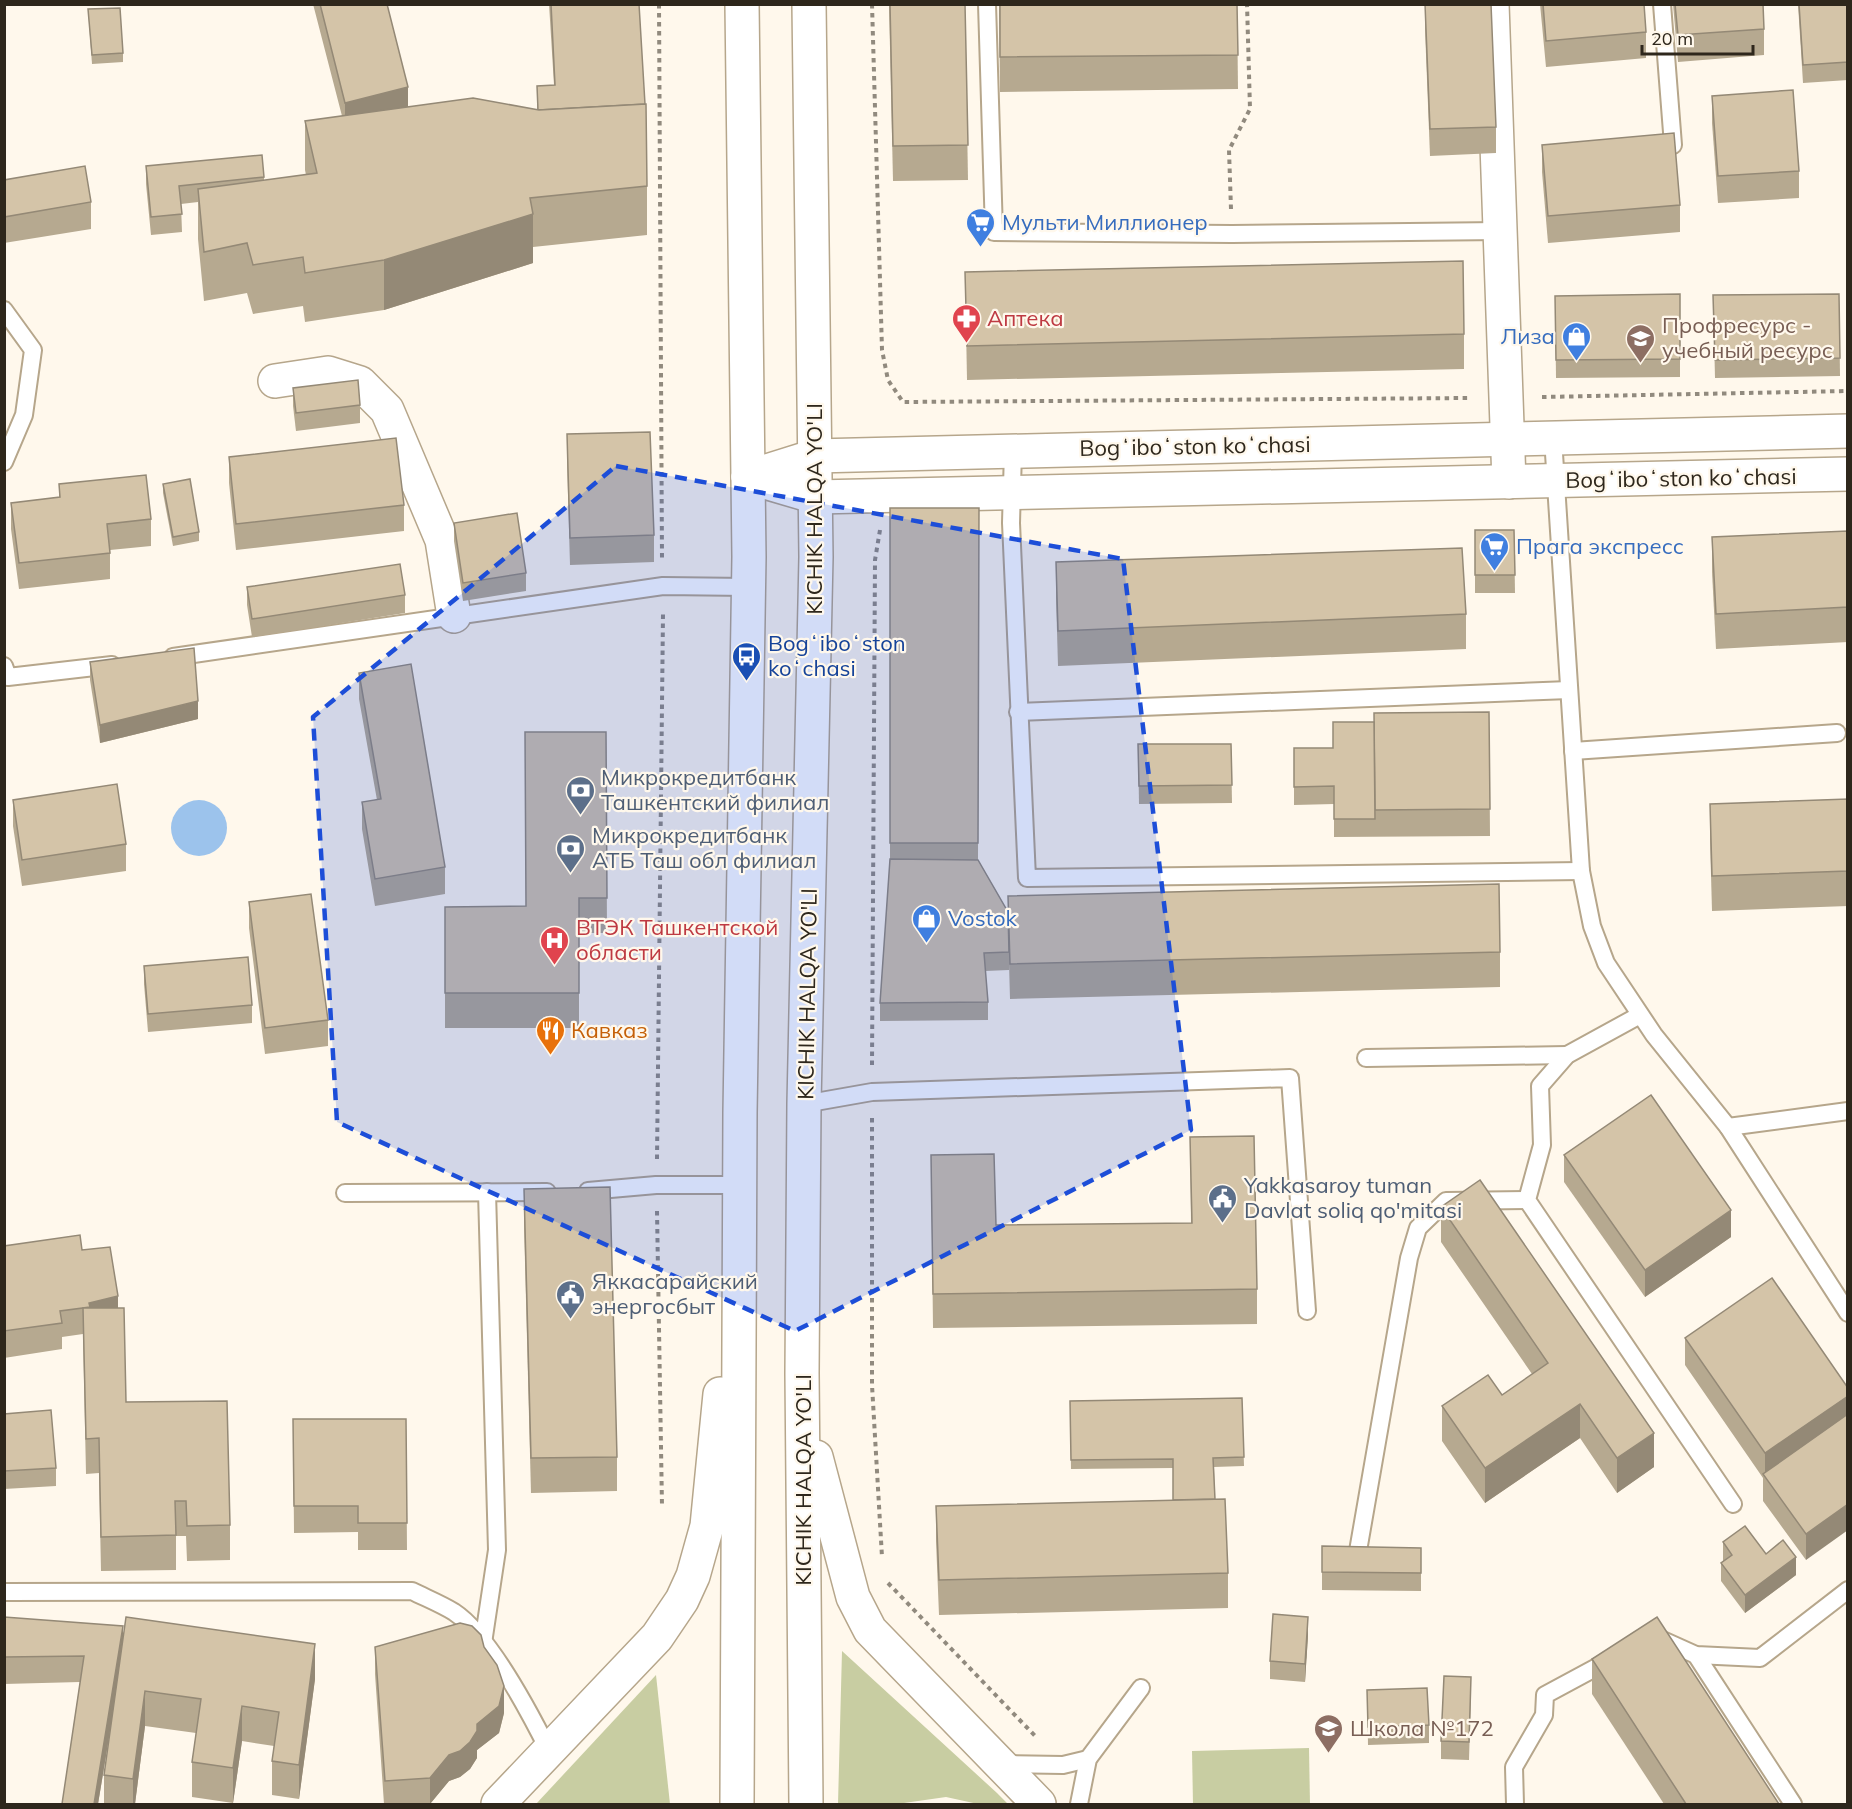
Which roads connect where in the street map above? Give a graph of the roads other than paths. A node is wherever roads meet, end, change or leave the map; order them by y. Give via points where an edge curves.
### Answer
1 (742, 4) edge
2 (809, 4) edge
3 (987, 4) edge
4 (1492, 4) edge
5 (1662, 4) edge
6 (1673, 145) edge
7 (1501, 231) junction
8 (4, 310) edge
9 (274, 381) dead end
10 (1848, 430) edge
11 (1553, 438) junction
12 (1508, 439) junction
13 (1013, 450) junction
14 (815, 456) junction
15 (4, 462) edge
16 (1848, 474) edge
17 (748, 477) junction
18 (1556, 481) junction
19 (1509, 482) junction
20 (1012, 493) junction
21 (816, 497) junction
22 (748, 587) junction
23 (454, 616) junction
24 (156, 659) edge
25 (133, 662) edge
26 (4, 666) edge
27 (1569, 690) junction
28 (1018, 712) junction
29 (1837, 733) dead end
30 (1573, 751) junction
31 (1581, 871) junction
32 (1640, 1015) junction
33 (1567, 1056) junction
34 (1366, 1058) dead end
35 (804, 1104) junction
36 (1848, 1111) edge
37 (1728, 1127) junction
38 (740, 1185) junction
39 (487, 1192) junction
40 (345, 1193) dead end
41 (1527, 1200) junction
42 (1307, 1311) dead end
43 (1848, 1312) edge
44 (802, 1373) junction
45 (1733, 1504) dead end
46 (1358, 1551) edge
47 (1848, 1590) edge
48 (4, 1592) edge
49 (1643, 1641) edge
50 (483, 1643) junction
51 (1623, 1652) edge
52 (1696, 1655) junction
53 (1141, 1688) dead end
54 (550, 1753) junction
55 (1088, 1759) junction
56 (1002, 1764) junction
57 (498, 1804) edge
58 (737, 1804) edge
59 (806, 1804) edge
60 (1040, 1804) edge
61 (1079, 1804) edge
62 (1515, 1804) edge
63 (1793, 1804) edge

1 - 17 main road
2 - 14 main road, KICHIK HALQA YO'LI
3 - 7 lane via 994,232
4 - 7 main road
5 - 6 lane
7 - 12 main road
8 - 15 lane via 33,350 24,415
9 - 23 main road via 328,373 360,383 387,411 442,540
10 - 11 main road, Bogʻiboʻston koʻchasi
11 - 12 main road, Bogʻiboʻston koʻchasi
11 - 18 lane
12 - 13 main road, Bogʻiboʻston koʻchasi
12 - 19 main road
13 - 14 main road, Bogʻiboʻston koʻchasi
13 - 20 lane
14 - 17 main road, Bogʻiboʻston koʻchasi
14 - 21 main road, KICHIK HALQA YO'LI
16 - 18 main road, Bogʻiboʻston koʻchasi
17 - 21 main road, Bogʻiboʻston koʻchasi
17 - 22 main road
18 - 19 main road, Bogʻiboʻston koʻchasi
18 - 27 lane
19 - 20 main road, Bogʻiboʻston koʻchasi
20 - 21 main road, Bogʻiboʻston koʻchasi
20 - 28 lane
21 - 35 main road, KICHIK HALQA YO'LI
22 - 23 lane via 663,586
22 - 38 main road
23 - 24 lane
25 - 26 lane via 8,677
27 - 28 lane
27 - 30 lane
28 - 31 lane via 1026,878
29 - 30 lane
30 - 31 lane
31 - 32 lane via 1592,926 1606,963
32 - 33 lane
32 - 37 lane
33 - 34 lane
33 - 41 lane via 1540,1086 1542,1145
35 - 42 lane via 872,1092 1290,1078
35 - 44 main road, KICHIK HALQA YO'LI
36 - 37 lane
37 - 43 lane
38 - 39 lane
38 - 54 main road via 707,1526 693,1576 657,1637
38 - 58 main road
39 - 40 lane
39 - 50 lane via 497,1550
41 - 45 lane
41 - 46 lane via 1446,1201 1418,1228 1409,1258
44 - 56 main road via 825,1499 858,1609 878,1640
44 - 59 main road, KICHIK HALQA YO'LI
47 - 52 lane via 1760,1658
48 - 50 lane via 412,1591 455,1613
49 - 52 lane via 1653,1636
50 - 54 lane
51 - 62 lane via 1545,1695 1544,1715 1514,1767
52 - 63 lane
53 - 55 lane
54 - 57 main road
55 - 56 lane via 1063,1765
55 - 61 lane
56 - 60 main road

